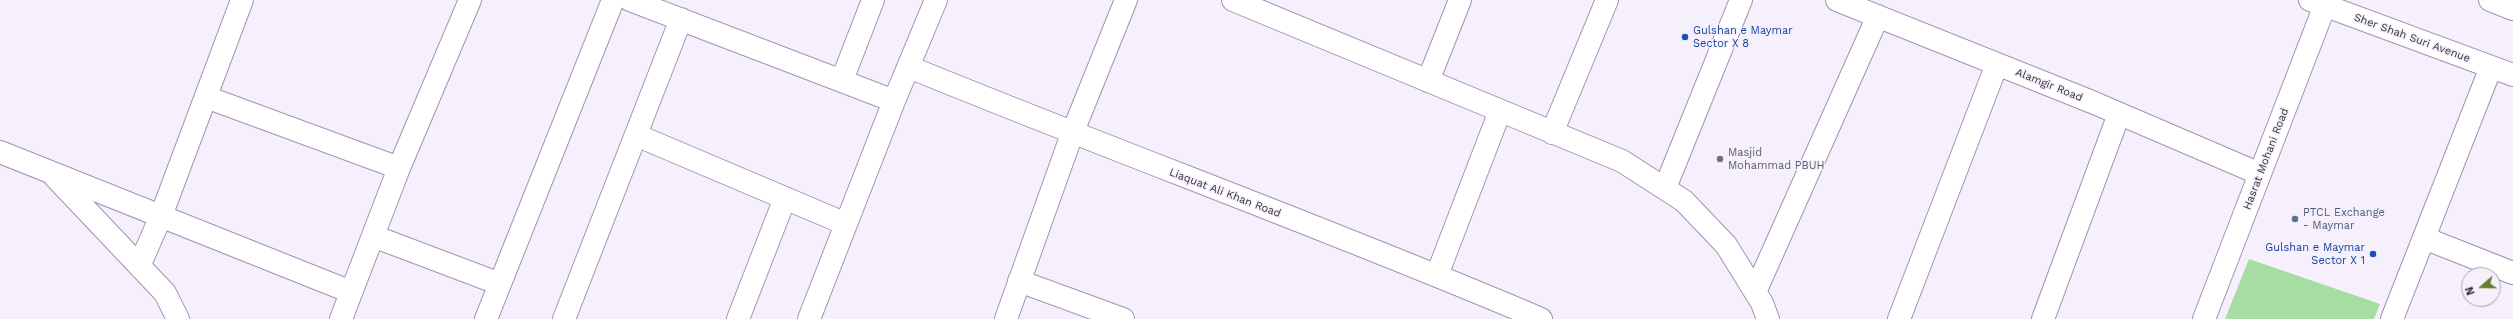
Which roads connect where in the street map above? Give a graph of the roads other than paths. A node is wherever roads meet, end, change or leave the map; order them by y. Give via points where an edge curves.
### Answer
1 (242, 0) edge
2 (470, 0) edge
3 (613, 0) edge
4 (630, 0) edge
5 (873, 0) edge
6 (936, 0) edge
7 (1126, 0) edge
8 (1233, 0) edge
9 (1460, 0) edge
10 (1606, 0) edge
11 (1741, 0) edge
12 (1837, 0) edge
13 (2490, 0) edge
14 (2321, 2) edge
15 (2513, 9) edge
16 (1878, 16) junction
17 (681, 19) junction
18 (1997, 64) junction
19 (909, 67) junction
20 (2491, 67) junction
21 (2513, 75) edge
22 (842, 80) junction
23 (1428, 81) junction
24 (206, 97) junction
25 (894, 100) junction
26 (1500, 111) junction
27 (2119, 114) junction
28 (1552, 133) junction
29 (1072, 134) junction
30 (636, 135) junction
31 (0, 152) edge
32 (399, 168) junction
33 (49, 171) junction
34 (2260, 174) junction
35 (1665, 188) junction
36 (786, 198) junction
37 (161, 216) junction
38 (846, 224) junction
39 (373, 236) junction
40 (2424, 238) junction
41 (140, 264) junction
42 (2513, 273) edge
43 (1437, 275) junction
44 (1019, 281) junction
45 (500, 284) junction
46 (351, 292) junction
47 (1755, 292) junction
48 (178, 319) edge
49 (341, 319) edge
50 (486, 319) edge
51 (564, 319) edge
52 (738, 319) edge
53 (809, 319) edge
54 (1006, 319) edge
55 (1122, 319) edge
56 (1541, 319) edge
57 (1768, 319) edge
58 (1899, 319) edge
59 (2043, 319) edge
60 (2204, 319) edge
61 (2392, 319) edge

1 - 24 street
2 - 32 street
3 - 45 street
4 - 17 street
5 - 22 street
6 - 19 street
7 - 29 street
8 - 23 street
9 - 23 street
10 - 28 street
11 - 35 street
12 - 16 street, Alamgir Road
13 - 15 street
14 - 20 street, Sher Shah Suri Avenue
14 - 34 street, Hasrat Mohani Road
16 - 18 street, Alamgir Road
16 - 47 street
17 - 22 street
17 - 30 street
18 - 27 street, Alamgir Road
18 - 58 street
19 - 25 street
19 - 29 street, Liaquat Ali Khan Road
20 - 21 street, Sher Shah Suri Avenue
20 - 40 street
22 - 25 street
23 - 26 street
24 - 32 street
24 - 37 street
25 - 38 street
26 - 28 street
26 - 43 street
27 - 34 street, Alamgir Road
27 - 59 street
28 - 35 street via 1622,161
29 - 43 street, Liaquat Ali Khan Road
29 - 44 street
30 - 36 street
30 - 51 street
31 - 33 street
32 - 39 street
33 - 37 street
33 - 41 street
34 - 60 street, Hasrat Mohani Road
35 - 47 street via 1684,200 1726,245
36 - 38 street
36 - 52 street
37 - 41 street
37 - 46 street
38 - 53 street
39 - 45 street
39 - 46 street
40 - 42 street
40 - 61 street
41 - 48 street via 165,293
43 - 56 street, Liaquat Ali Khan Road
44 - 54 street
44 - 55 street
45 - 50 street
46 - 49 street
47 - 57 street

